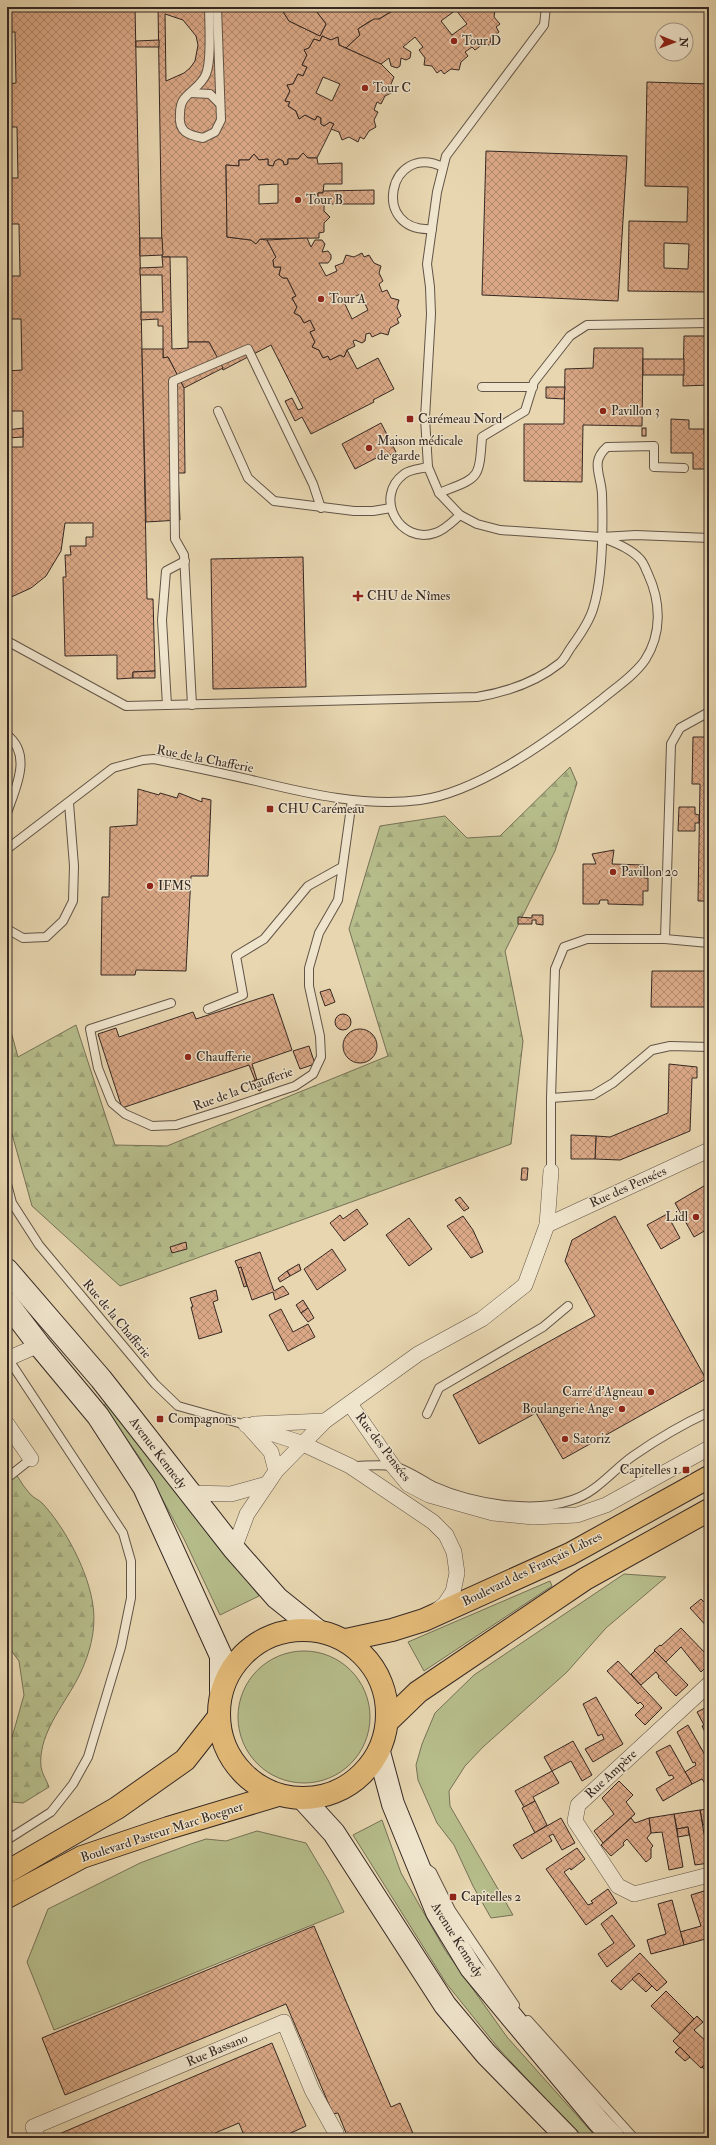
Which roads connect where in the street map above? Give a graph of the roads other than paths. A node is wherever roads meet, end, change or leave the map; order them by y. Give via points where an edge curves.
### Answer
1 (209, 7) edge
2 (217, 7) edge
3 (546, 7) edge
4 (191, 92) junction
5 (220, 104) junction
6 (443, 167) junction
7 (432, 229) junction
8 (709, 323) edge
9 (482, 387) dead end
10 (533, 387) junction
11 (218, 411) dead end
12 (428, 467) junction
13 (684, 468) dead end
14 (439, 493) junction
15 (321, 508) junction
16 (391, 508) junction
17 (460, 515) junction
18 (601, 537) junction
19 (709, 538) edge
20 (185, 561) junction
21 (7, 641) edge
22 (167, 705) junction
23 (192, 705) junction
24 (709, 712) edge
25 (7, 735) edge
26 (352, 800) junction
27 (69, 803) junction
28 (7, 813) edge
29 (7, 849) edge
30 (342, 867) junction
31 (7, 929) edge
32 (665, 939) junction
33 (709, 942) edge
34 (171, 1004) dead end
35 (208, 1009) dead end
36 (709, 1047) edge
37 (551, 1098) junction
38 (709, 1150) edge
39 (551, 1171) joint
40 (7, 1184) edge
41 (547, 1224) junction
42 (7, 1270) edge
43 (7, 1303) edge
44 (568, 1306) dead end
45 (39, 1345) junction
46 (7, 1358) edge
47 (350, 1404) junction
48 (709, 1412) edge
49 (427, 1414) dead end
50 (325, 1421) junction
51 (7, 1424) edge
52 (246, 1425) junction
53 (301, 1443) junction
54 (709, 1448) edge
55 (31, 1459) joint
56 (350, 1466) junction
57 (393, 1466) junction
58 (276, 1471) junction
59 (709, 1477) edge
60 (7, 1478) edge
61 (267, 1484) junction
62 (189, 1493) junction
63 (709, 1510) edge
64 (234, 1550) junction
65 (424, 1620) junction
66 (317, 1630) junction
67 (346, 1640) junction
68 (709, 1684) edge
69 (222, 1690) junction
70 (218, 1718) junction
71 (388, 1721) junction
72 (379, 1752) junction
73 (278, 1795) junction
74 (303, 1799) junction
75 (7, 1840) edge
76 (416, 1862) junction
77 (7, 1872) edge
78 (709, 1875) edge
79 (7, 1897) edge
80 (35, 2132) edge
81 (334, 2138) edge
82 (568, 2138) edge
83 (614, 2138) edge
84 (634, 2138) edge

1 - 4 lane via 210,46 207,74
2 - 5 lane
3 - 6 lane via 544,25 446,156
4 - 5 lane via 210,94
4 - 5 lane via 180,108 179,123 185,132 192,136 203,138 215,132 221,120
6 - 7 lane
6 - 7 lane via 426,162 411,165 403,170 393,189 393,205 400,217 414,227
7 - 12 lane via 427,264 431,314 425,418
8 - 10 lane via 587,325 570,336 534,382
9 - 10 lane
10 - 14 lane via 525,411 482,437 480,468 473,478
11 - 15 lane via 248,478 274,501
12 - 14 lane
12 - 16 lane via 413,470 398,481 390,499
13 - 18 lane via 654,467 654,446 607,447 600,453 597,464 602,484
14 - 17 lane
15 - 16 lane via 373,511
15 - 20 lane via 313,484 248,348 173,381 175,539
16 - 17 lane via 400,526 417,535 437,533
17 - 18 lane via 477,524 500,530
18 - 19 lane via 636,535
18 - 23 lane via 593,609 581,633 561,662 533,681 506,692 477,697
18 - 26 lane, Rue de la Chafferie via 624,546 641,560 655,589 659,605 654,643 644,661 621,684 564,729 472,784 422,800
20 - 22 lane via 166,571 162,620
20 - 23 lane
21 - 22 lane via 126,706
22 - 23 lane
24 - 32 lane via 680,728 671,744
25 - 28 lane via 21,754 21,768
26 - 27 lane, Rue de la Chafferie via 285,789 154,759 113,768
26 - 30 lane, Rue de la Chaufferie
27 - 29 lane, Rue de la Chafferie
27 - 31 lane via 74,866 73,901 63,921 46,936 23,938
30 - 34 lane, Rue de la Chaufferie via 338,900 319,933 309,968 309,986 320,1036 321,1057 313,1074 295,1086 176,1125 152,1126 125,1114 112,1103 98,1068 90,1029
30 - 35 lane via 308,886 264,939 236,956 243,995
32 - 33 lane
32 - 37 lane via 587,939 564,947 555,969
36 - 37 lane via 670,1046 652,1050 613,1083 593,1095
37 - 39 lane
38 - 41 street, Rue des Pensées
39 - 41 street
40 - 52 lane, Rue de la Chafferie via 12,1203 39,1245 155,1384 178,1406
41 - 47 street via 525,1284 482,1319 418,1354
42 - 62 main road, Avenue Kennedy via 101,1379
43 - 45 main road, Avenue Kennedy
44 - 49 lane via 543,1327 439,1388
45 - 46 street
45 - 69 main road, Avenue Kennedy via 98,1416 144,1487 221,1656
46 - 75 lane via 123,1533 131,1561 132,1584 121,1647 88,1757 73,1784 51,1812
47 - 50 street
47 - 57 street, Rue des Pensées
48 - 57 lane via 633,1456 592,1490 559,1504 521,1506 462,1496
50 - 52 street
50 - 53 street
51 - 55 street
52 - 53 street
52 - 58 street via 271,1452
53 - 56 street
53 - 58 street
54 - 57 street, Rue des Pensées via 606,1505 577,1515 533,1517 493,1513 429,1495 408,1484
55 - 60 lane
56 - 57 lane
56 - 65 street via 433,1522 446,1535 454,1552 457,1573 453,1592 445,1604
58 - 61 street
59 - 65 main road, Boulevard des Français Libres via 570,1554
61 - 62 street via 231,1494
61 - 64 street via 247,1514
62 - 64 main road, Avenue Kennedy
63 - 71 main road via 585,1579 418,1692
64 - 66 main road, Avenue Kennedy via 277,1598
65 - 67 main road, Boulevard des Français Libres
66 - 67 main road
66 - 69 main road via 292,1629 268,1636 248,1649 232,1668
67 - 71 main road via 370,1661 385,1689
68 - 78 street, Rue Ampère via 578,1805 575,1821 618,1886 634,1894
69 - 70 main road
70 - 73 main road via 223,1744 236,1766 255,1784
70 - 77 main road, Boulevard Pasteur Marc Boegner via 185,1760 117,1808
71 - 72 main road
72 - 74 main road via 360,1777 340,1790 333,1794
72 - 76 main road, Avenue Kennedy via 393,1804
73 - 74 main road
73 - 79 main road, Boulevard Pasteur Marc Boegner via 82,1857
74 - 82 main road via 334,1834 445,2005 486,2054
76 - 83 main road, Avenue Kennedy via 437,1912 471,1968
76 - 84 lane via 432,1872 451,1910 515,2006
80 - 81 street, Rue Bassano via 284,2022 312,2090 336,2133

